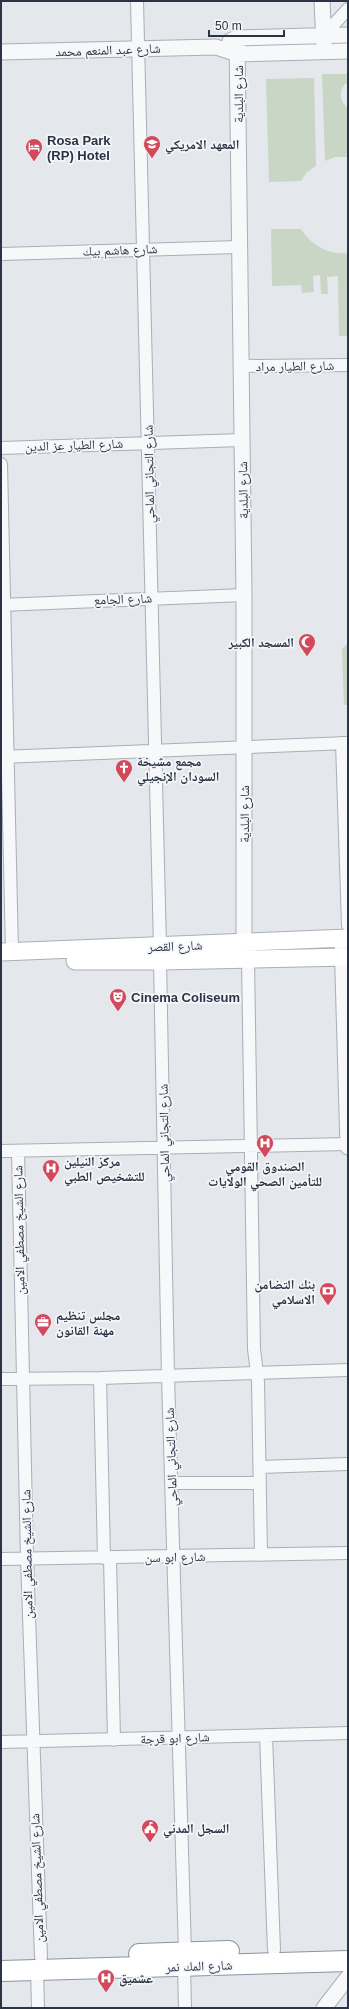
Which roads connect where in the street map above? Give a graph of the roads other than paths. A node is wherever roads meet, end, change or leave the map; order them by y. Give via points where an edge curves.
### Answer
1 (137, 1) edge
2 (322, 1) edge
3 (348, 9) edge
4 (324, 35) junction
5 (348, 35) edge
6 (238, 38) junction
7 (216, 47) junction
8 (138, 49) junction
9 (348, 51) edge
10 (1, 52) edge
11 (324, 52) junction
12 (237, 54) junction
13 (239, 247) junction
14 (143, 249) junction
15 (1, 254) edge
16 (348, 365) edge
17 (242, 366) junction
18 (242, 440) junction
19 (148, 442) junction
20 (1, 448) edge
21 (1, 464) edge
22 (244, 595) junction
23 (152, 598) junction
24 (3, 605) edge
25 (345, 743) edge
26 (244, 747) junction
27 (156, 751) junction
28 (4, 756) edge
29 (346, 931) edge
30 (246, 951) junction
31 (160, 954) junction
32 (5, 955) edge
33 (345, 956) edge
34 (250, 1145) junction
35 (348, 1145) edge
36 (164, 1147) junction
37 (1, 1151) edge
38 (18, 1151) junction
39 (348, 1370) edge
40 (257, 1372) junction
41 (168, 1376) junction
42 (1, 1378) edge
43 (22, 1378) junction
44 (100, 1378) junction
45 (348, 1464) edge
46 (260, 1467) junction
47 (172, 1483) junction
48 (260, 1483) junction
49 (348, 1553) edge
50 (261, 1555) junction
51 (174, 1557) junction
52 (27, 1558) junction
53 (107, 1558) junction
54 (1, 1559) edge
55 (348, 1733) edge
56 (266, 1736) junction
57 (179, 1738) junction
58 (114, 1740) junction
59 (32, 1741) junction
60 (1, 1742) edge
61 (348, 1948) edge
62 (274, 1950) junction
63 (1, 1958) edge
64 (184, 1960) junction
65 (348, 1961) edge
66 (39, 1964) junction
67 (1, 1971) edge
68 (348, 1976) edge
69 (38, 2008) edge
70 (184, 2008) edge
71 (324, 2008) edge

1 - 8 street, شارع التجاني الماحي
2 - 4 street
3 - 4 street
4 - 5 street, شارع عبد المنعم محمد
4 - 6 street, شارع عبد المنعم محمد
4 - 11 street
6 - 7 street, شارع عبد المنعم محمد
6 - 12 street, شارع البلدية
7 - 8 street, شارع عبد المنعم محمد
7 - 12 street, شارع عبد المنعم محمد
8 - 10 street, شارع عبد المنعم محمد
8 - 14 street, شارع التجاني الماحي
9 - 11 street, شارع عبد المنعم محمد
11 - 12 street, شارع عبد المنعم محمد
12 - 13 street, شارع البلدية
13 - 14 street, شارع هاشم بيك
13 - 17 street, شارع البلدية
14 - 15 street, شارع هاشم بيك
14 - 19 street, شارع التجاني الماحي
16 - 17 street, شارع الطيار مراد
17 - 18 street, شارع البلدية
18 - 19 street, شارع الطيار عز الدين
18 - 22 street, شارع البلدية
19 - 20 street, شارع الطيار عز الدين
19 - 23 street, شارع التجاني الماحي
21 - 24 street
22 - 23 street, شارع الجامع
22 - 26 street, شارع البلدية
23 - 24 street, شارع الجامع
23 - 27 street, شارع التجاني الماحي
24 - 28 street
25 - 26 street
25 - 29 street
26 - 27 street
26 - 30 street, شارع البلدية
27 - 28 street
27 - 31 street, شارع التجاني الماحي
28 - 32 street
29 - 30 main road, شارع القصر
29 - 33 street
30 - 31 main road, شارع القصر
30 - 33 main road, شارع القصر
30 - 34 street
31 - 32 main road, شارع القصر
31 - 36 street, شارع التجاني الماحي
33 - 35 street
34 - 35 street
34 - 36 street
34 - 40 street via 254,1349
36 - 38 street
36 - 41 street, شارع التجاني الماحي
37 - 38 street
38 - 43 street, شارع الشيخ مصطفي الامين
39 - 40 street
40 - 41 street
40 - 46 street
41 - 44 street
41 - 47 street, شارع التجاني الماحي
42 - 43 street
43 - 44 street
43 - 52 street, شارع الشيخ مصطفي الامين
44 - 53 street
45 - 46 street
46 - 48 street
47 - 48 street
47 - 51 street, شارع التجاني الماحي
48 - 50 street
49 - 50 street, شارع ابو سن
50 - 51 street, شارع ابو سن
51 - 53 street, شارع ابو سن
51 - 57 street, شارع التجاني الماحي
52 - 53 street, شارع ابو سن
52 - 54 street, شارع ابو سن
52 - 59 street, شارع الشيخ مصطفي الامين
53 - 58 street
55 - 56 street, شارع ابو قرجة
56 - 57 street, شارع ابو قرجة
56 - 62 street
57 - 58 street, شارع ابو قرجة
57 - 64 street, شارع التجاني الماحي
58 - 59 street, شارع ابو قرجة
59 - 60 street, شارع ابو قرجة
59 - 66 street, شارع الشيخ مصطفي الامين
61 - 62 highway, شارع المك نمر
62 - 64 highway, شارع المك نمر
63 - 66 highway, شارع المك نمر
64 - 65 highway, شارع المك نمر
64 - 66 highway, شارع المك نمر
64 - 70 street, شارع التجاني الماحي
66 - 67 highway, شارع المك نمر
66 - 69 street, شارع الشيخ مصطفي الامين
68 - 71 street

